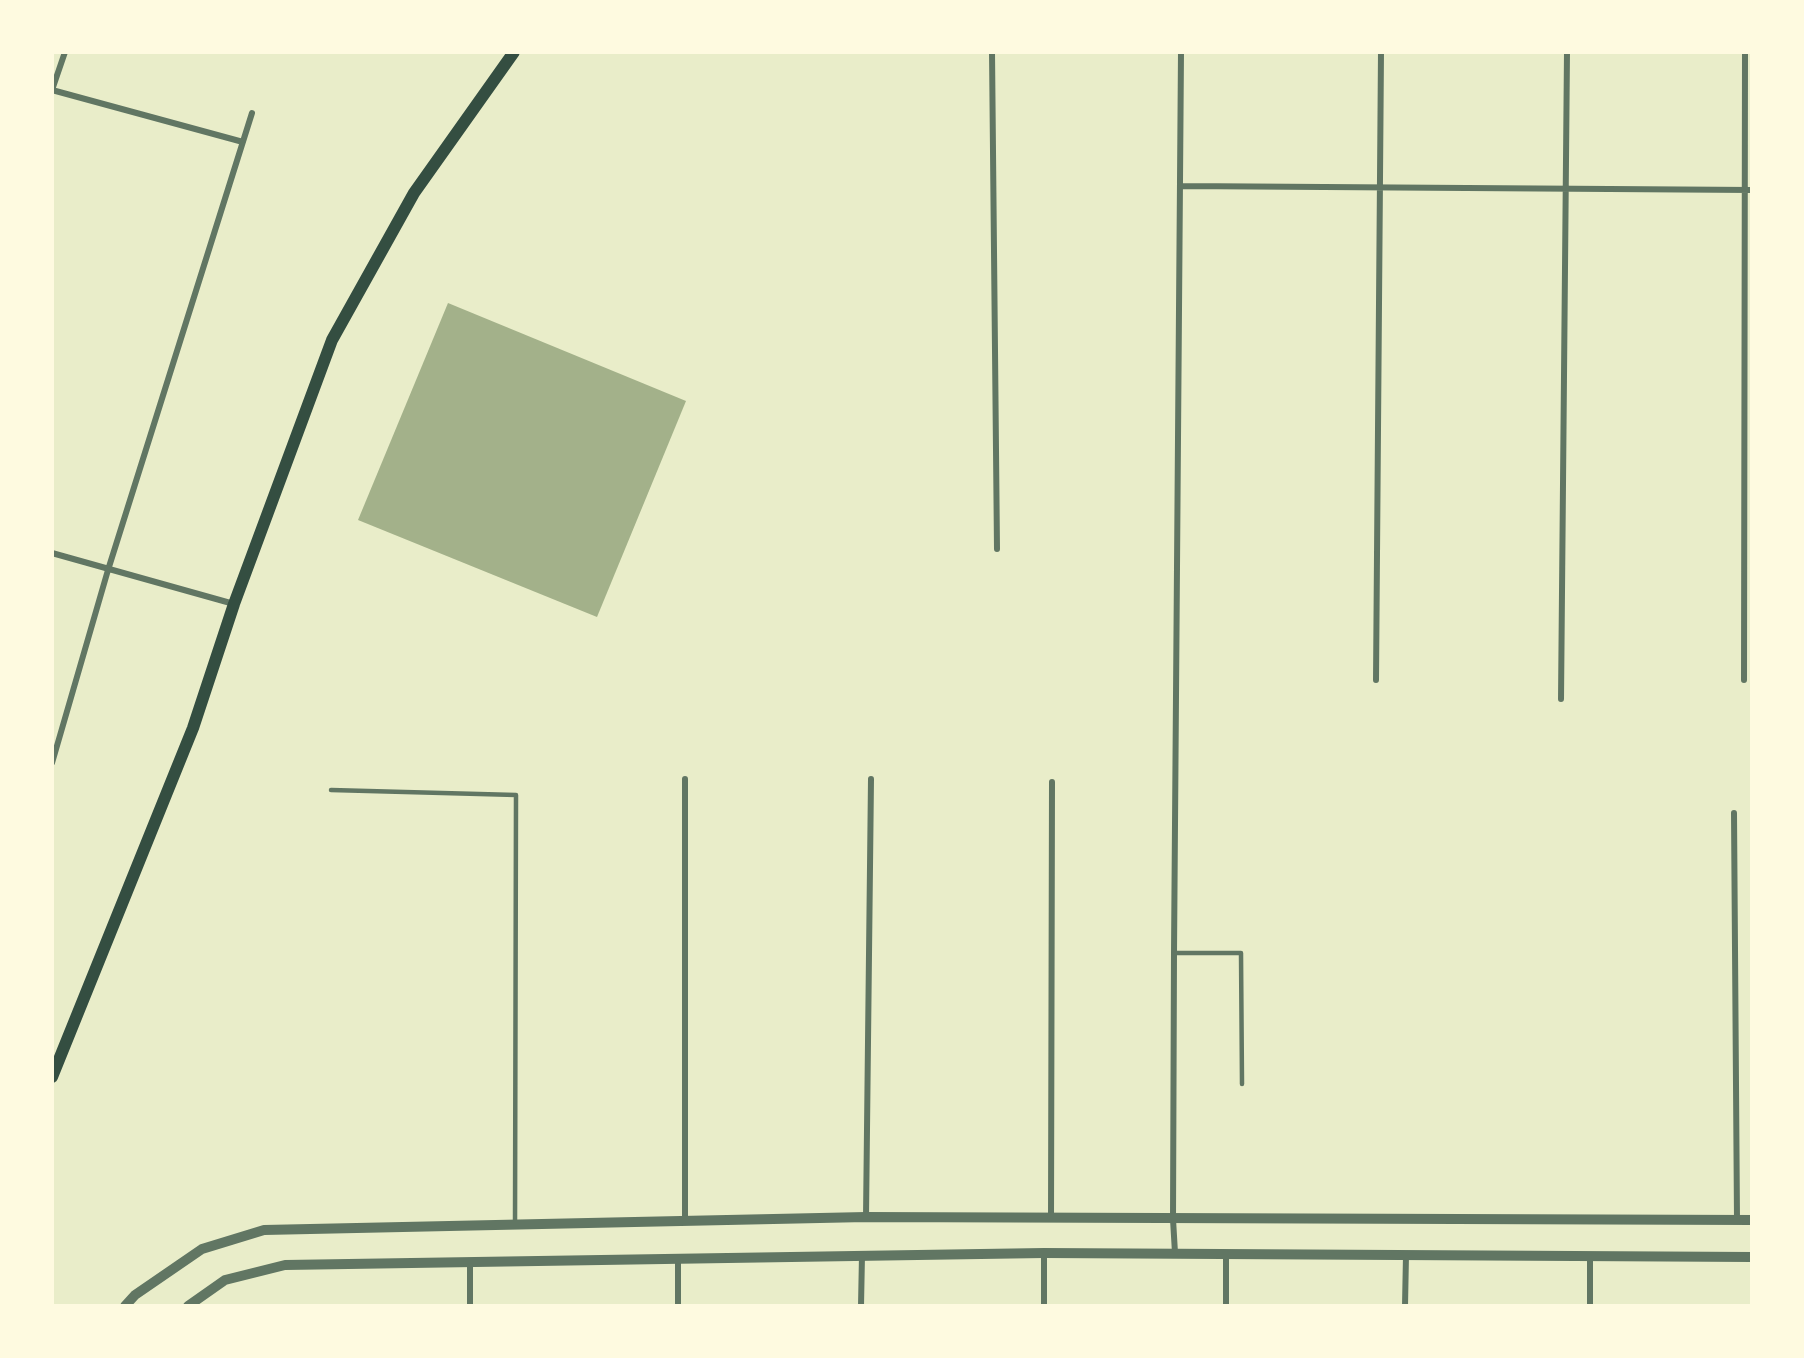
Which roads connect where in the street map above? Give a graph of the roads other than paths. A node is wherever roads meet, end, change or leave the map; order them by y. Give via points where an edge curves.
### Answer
1 (65, 52) edge
2 (514, 52) edge
3 (992, 52) edge
4 (1181, 52) edge
5 (1381, 52) edge
6 (1567, 52) edge
7 (1745, 52) edge
8 (52, 90) edge
9 (252, 113) dead end
10 (243, 142) junction
11 (1181, 186) junction
12 (1379, 188) junction
13 (1565, 189) junction
14 (1748, 190) edge
15 (997, 549) dead end
16 (52, 553) edge
17 (108, 570) junction
18 (234, 604) junction
19 (1376, 680) dead end
20 (1744, 680) dead end
21 (1561, 699) dead end
22 (52, 763) edge
23 (685, 779) dead end
24 (871, 779) dead end
25 (1052, 782) dead end
26 (331, 790) dead end
27 (1734, 813) dead end
28 (1174, 952) junction
29 (52, 1077) edge
30 (1242, 1084) dead end
31 (866, 1217) junction
32 (1051, 1217) junction
33 (1173, 1219) junction
34 (685, 1220) junction
35 (1737, 1220) junction
36 (1752, 1220) edge
37 (515, 1224) junction
38 (1044, 1253) junction
39 (1175, 1253) junction
40 (1226, 1254) junction
41 (1406, 1255) junction
42 (1590, 1255) junction
43 (862, 1256) junction
44 (1752, 1257) edge
45 (678, 1259) junction
46 (470, 1263) junction
47 (125, 1305) edge
48 (188, 1305) edge
49 (470, 1305) edge
50 (678, 1305) edge
51 (861, 1305) edge
52 (1044, 1305) edge
53 (1226, 1305) edge
54 (1405, 1305) edge
55 (1590, 1305) edge

1 - 8 street
2 - 18 main road via 414,193 332,340
3 - 15 street
4 - 11 street
5 - 12 street
6 - 13 street
7 - 14 street
8 - 10 street
9 - 10 street
10 - 17 street
11 - 12 street
11 - 28 street
12 - 13 street
12 - 19 street
13 - 14 street
13 - 21 street
14 - 20 street
16 - 17 street
17 - 18 street
17 - 22 street
18 - 29 main road via 193,729
23 - 34 street
24 - 31 street
25 - 32 street
26 - 37 lane via 516,795
27 - 35 street
28 - 30 lane via 1241,953
28 - 33 street
31 - 32 street
31 - 34 street
32 - 33 street
33 - 35 street
33 - 39 street
34 - 37 street
35 - 36 street
37 - 47 street via 264,1230 202,1249
38 - 39 street
38 - 43 street
38 - 52 street
39 - 40 street
40 - 41 street
40 - 53 street
41 - 42 street
41 - 54 street
42 - 44 street
42 - 55 street
43 - 45 street
43 - 51 street
45 - 46 street
45 - 50 street
46 - 48 street via 285,1265 225,1280
46 - 49 street

